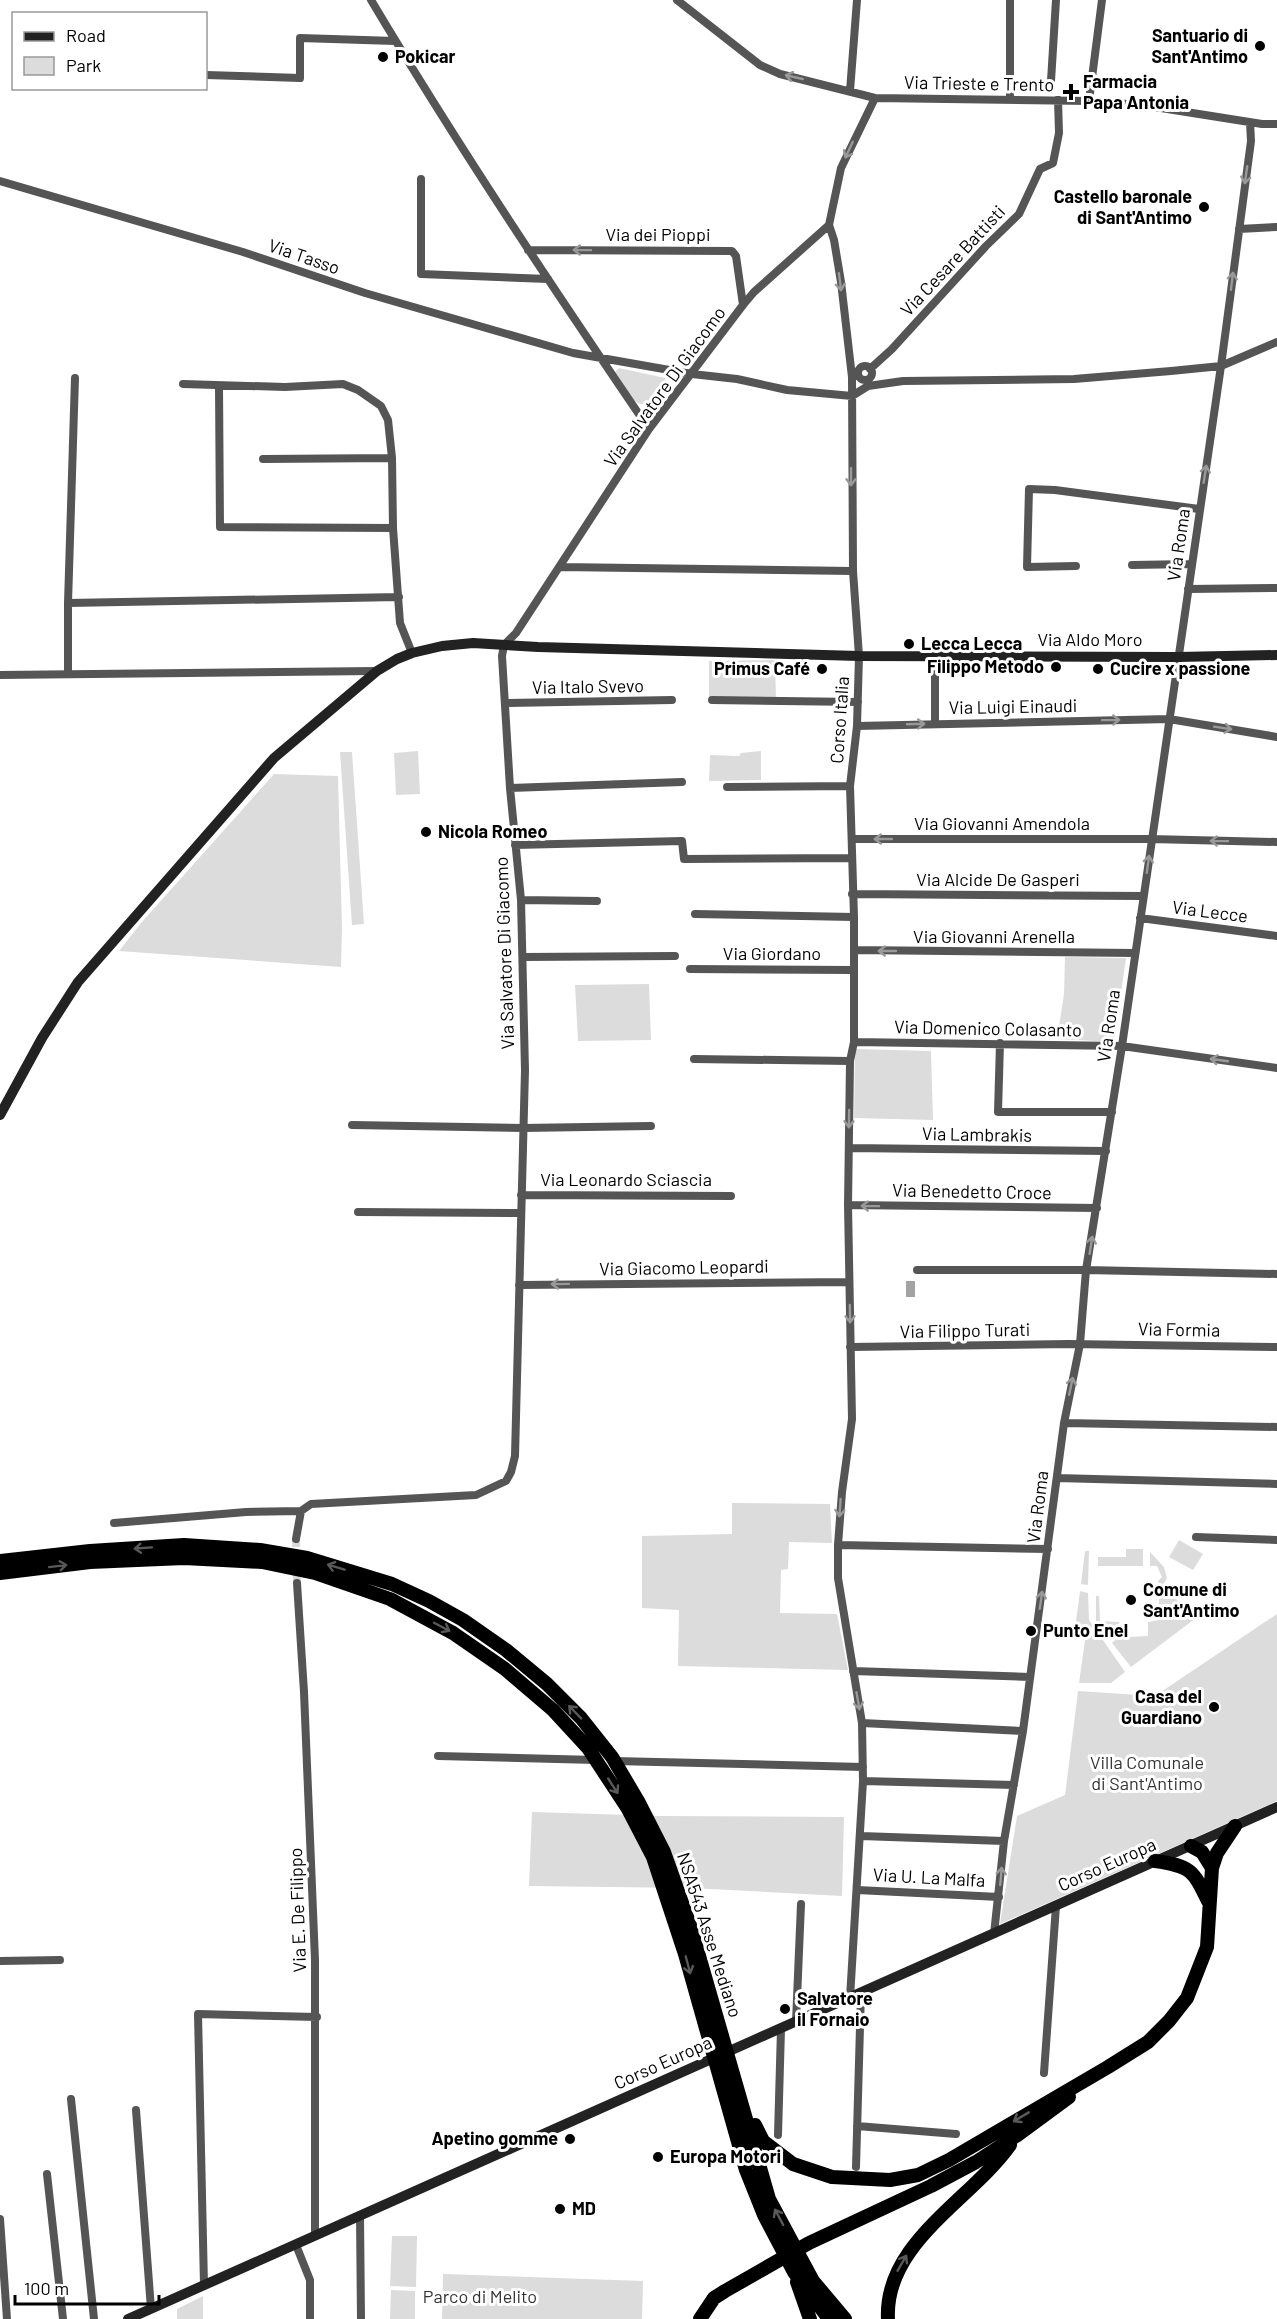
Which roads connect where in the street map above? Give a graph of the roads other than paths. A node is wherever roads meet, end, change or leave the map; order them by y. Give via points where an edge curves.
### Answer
1 (371, 0) edge
2 (677, 0) edge
3 (857, 0) edge
4 (1010, 0) edge
5 (1056, 0) edge
6 (1102, 0) edge
7 (395, 41) junction
8 (207, 75) edge
9 (1051, 81) dead end
10 (850, 91) junction
11 (875, 98) junction
12 (1010, 99) junction
13 (1058, 100) junction
14 (1089, 101) junction
15 (1250, 122) junction
16 (1277, 124) edge
17 (422, 179) dead end
18 (0, 181) edge
19 (829, 225) junction
20 (1277, 227) edge
21 (1239, 229) junction
22 (528, 250) junction
23 (548, 279) junction
24 (743, 305) junction
25 (1277, 342) edge
26 (600, 358) junction
27 (1221, 366) junction
28 (870, 373) junction
29 (692, 374) junction
30 (855, 376) junction
31 (75, 378) dead end
32 (882, 383) junction
33 (183, 384) dead end
34 (219, 386) junction
35 (852, 396) junction
36 (649, 429) junction
37 (392, 458) junction
38 (263, 459) dead end
39 (1199, 509) junction
40 (393, 528) junction
41 (1191, 564) junction
42 (1132, 565) dead end
43 (1076, 566) dead end
44 (560, 567) junction
45 (853, 571) junction
46 (1277, 588) edge
47 (1188, 589) junction
48 (399, 597) junction
49 (68, 603) junction
50 (504, 645) junction
51 (412, 653) junction
52 (1277, 655) edge
53 (859, 656) junction
54 (935, 656) junction
55 (1178, 657) junction
56 (377, 671) junction
57 (68, 673) junction
58 (0, 675) edge
59 (672, 700) dead end
60 (712, 700) dead end
61 (858, 702) junction
62 (505, 703) junction
63 (1169, 719) junction
64 (936, 724) junction
65 (857, 726) junction
66 (1277, 737) edge
67 (682, 783) dead end
68 (850, 786) junction
69 (510, 788) junction
70 (727, 788) dead end
71 (852, 839) junction
72 (1151, 839) junction
73 (1277, 842) edge
74 (515, 845) junction
75 (851, 858) junction
76 (852, 894) junction
77 (1143, 896) junction
78 (521, 900) junction
79 (597, 901) dead end
80 (695, 914) dead end
81 (854, 917) junction
82 (1140, 918) junction
83 (1277, 936) edge
84 (854, 950) junction
85 (1135, 953) junction
86 (675, 956) dead end
87 (523, 957) junction
88 (690, 969) dead end
89 (853, 970) junction
90 (854, 1042) junction
91 (1000, 1043) junction
92 (1122, 1046) junction
93 (693, 1059) dead end
94 (850, 1060) junction
95 (1277, 1068) edge
96 (2, 1108) edge
97 (1112, 1112) junction
98 (352, 1125) dead end
99 (651, 1126) dead end
100 (523, 1128) junction
101 (849, 1148) junction
102 (1106, 1151) junction
103 (521, 1195) junction
104 (730, 1196) dead end
105 (848, 1205) junction
106 (1097, 1208) junction
107 (358, 1212) dead end
108 (520, 1213) junction
109 (917, 1270) dead end
110 (1086, 1270) junction
111 (1277, 1274) edge
112 (849, 1282) junction
113 (519, 1285) junction
114 (1080, 1344) junction
115 (850, 1347) junction
116 (1277, 1347) edge
117 (1064, 1423) junction
118 (1277, 1427) edge
119 (1057, 1478) junction
120 (1277, 1484) edge
121 (301, 1511) junction
122 (114, 1523) dead end
123 (1196, 1537) dead end
124 (296, 1539) tunnel mouth
125 (1277, 1540) edge
126 (838, 1545) junction
127 (1048, 1549) junction
128 (0, 1561) edge
129 (0, 1573) edge
130 (297, 1583) tunnel mouth
131 (853, 1671) junction
132 (1030, 1677) junction
133 (862, 1723) junction
134 (1023, 1731) junction
135 (438, 1756) dead end
136 (863, 1767) junction
137 (864, 1781) junction
138 (1014, 1785) junction
139 (1277, 1807) edge
140 (1235, 1826) junction
141 (861, 1836) junction
142 (1004, 1841) junction
143 (1191, 1846) junction
144 (1155, 1861) junction
145 (1212, 1868) junction
146 (1194, 1873) junction
147 (856, 1890) junction
148 (999, 1897) junction
149 (1209, 1903) junction
150 (801, 1904) dead end
151 (1056, 1906) junction
152 (994, 1934) junction
153 (60, 1960) dead end
154 (0, 1961) edge
155 (861, 1992) junction
156 (850, 1998) junction
157 (317, 2018) junction
158 (796, 2022) junction
159 (781, 2029) junction
160 (1108, 2067) junction
161 (1044, 2073) dead end
162 (737, 2087) junction
163 (71, 2099) dead end
164 (136, 2110) dead end
165 (857, 2126) junction
166 (956, 2134) dead end
167 (778, 2135) dead end
168 (1016, 2136) junction
169 (856, 2167) dead end
170 (47, 2174) dead end
171 (360, 2216) junction
172 (0, 2219) edge
173 (315, 2236) junction
174 (296, 2245) junction
175 (794, 2272) junction
176 (204, 2285) junction
177 (151, 2309) junction
178 (8, 2319) edge
179 (63, 2319) edge
180 (94, 2319) edge
181 (128, 2319) edge
182 (310, 2319) edge
183 (361, 2319) edge
184 (700, 2319) edge
185 (810, 2319) edge
186 (829, 2319) edge
187 (845, 2319) edge
188 (888, 2319) edge

1 - 7 street
10 -> 2 street, Via Trieste e Trento via 780,74 760,65
3 - 10 street
4 - 12 street
5 - 9 street
6 - 14 street
7 - 8 street via 300,38 300,78
7 - 22 street
10 - 11 street, Via Trieste e Trento
11 - 12 street, Via Trieste e Trento
11 -> 19 street via 841,168
12 - 13 street, Via Trieste e Trento
13 - 14 street, Via Trieste e Trento
13 - 28 street, Via Cesare Battisti via 1059,133 1053,163 1040,169 1018,214
14 - 15 street, Via Trieste e Trento
15 - 16 street, Via Trieste e Trento
15 -> 21 street, Via Roma
17 - 23 street via 421,274
18 - 26 street, Via Tasso via 483,328
19 - 24 street, Via Salvatore Di Giacomo
19 -> 30 street, Corso Italia
20 - 21 street
27 -> 21 street, Via Roma
22 - 23 street
24 -> 22 street, Via dei Pioppi via 732,251
23 - 26 street
24 - 29 street, Via Salvatore Di Giacomo
25 - 27 street
26 - 29 street, Via Tasso
26 - 36 street
27 - 32 street via 1097,378
39 -> 27 street, Via Roma
28 - 30 street via 866,366
28 - 32 street
29 - 35 street, Via Tasso
29 - 36 street, Via Salvatore Di Giacomo
30 - 35 street, Corso Italia
31 - 49 street
32 - 35 street
33 - 34 street
34 - 37 street via 343,384 358,390 381,406 388,420
34 - 40 street via 220,527
35 -> 45 street, Corso Italia
36 - 44 street, Via Salvatore Di Giacomo
37 - 38 street
37 - 40 street
39 - 41 street, Via Roma
39 - 43 street via 1029,489 1027,567
40 - 48 street
41 - 42 street
41 - 47 street, Via Roma
44 - 45 street
44 - 50 street, Via Salvatore Di Giacomo
45 - 53 street, Corso Italia
46 - 47 street
47 - 55 street, Via Roma
48 - 49 street
48 - 51 street via 400,623
49 - 57 street
50 - 51 street, Via Aldo Moro via 458,644
50 - 53 street, Via Aldo Moro
50 - 62 street, Via Salvatore Di Giacomo
51 - 56 street, Via Aldo Moro
52 - 55 street, Via Aldo Moro
53 - 54 street, Via Aldo Moro
53 - 61 street, Corso Italia
54 - 55 street, Via Aldo Moro
54 - 64 street
55 - 63 street, Via Roma
56 - 57 street
56 - 96 street, Via Aldo Moro via 274,758 78,982
57 - 58 street
59 - 62 street, Via Italo Svevo
60 - 61 street
61 - 65 street, Corso Italia
62 - 69 street, Via Salvatore Di Giacomo
64 -> 63 street, Via Luigi Einaudi
63 -> 66 street, Via Luigi Einaudi
63 - 72 street, Via Roma
65 -> 64 street, Via Luigi Einaudi
65 - 68 street, Corso Italia
67 - 69 street
68 - 70 street
68 - 71 street, Corso Italia
69 - 74 street, Via Salvatore Di Giacomo
72 -> 71 street, Via Giovanni Amendola
71 - 75 street, Corso Italia
73 -> 72 street, Via Giovanni Amendola
77 -> 72 street, Via Roma
74 - 75 street via 682,841 684,859
74 - 78 street, Via Salvatore Di Giacomo
75 - 76 street, Corso Italia
76 - 77 street, Via Alcide De Gasperi
76 - 81 street, Corso Italia
77 - 82 street, Via Roma
78 - 79 street
78 - 87 street, Via Salvatore Di Giacomo
80 - 81 street
81 - 84 street, Corso Italia
82 - 83 street, Via Lecce
82 - 85 street, Via Roma
85 -> 84 street, Via Giovanni Arenella
84 - 89 street, Corso Italia
85 - 92 street, Via Roma
86 - 87 street
87 - 100 street, Via Salvatore Di Giacomo
88 - 89 street, Via Giordano
89 - 90 street, Corso Italia
90 - 91 street, Via Domenico Colasanto
90 - 94 street, Corso Italia
91 - 92 street, Via Domenico Colasanto
91 - 97 street via 998,1112
95 -> 92 street, Via Domenico Colasanto
92 - 97 street, Via Roma
93 - 94 street
94 -> 101 street, Corso Italia
97 - 102 street, Via Roma
98 - 100 street
99 - 100 street
100 - 103 street, Via Salvatore Di Giacomo
101 - 102 street, Via Lambrakis
101 - 105 street, Corso Italia
102 - 106 street, Via Roma
103 - 104 street, Via Leonardo Sciascia
103 - 108 street, Via Salvatore Di Giacomo
106 -> 105 street, Via Benedetto Croce
105 - 112 street, Corso Italia
110 -> 106 street, Via Roma
107 - 108 street
108 - 113 street, Via Salvatore Di Giacomo
109 - 110 street
110 - 111 street
110 - 114 street, Via Roma
112 -> 113 street, Via Giacomo Leopardi
112 -> 115 street, Corso Italia
113 - 121 street, Via Salvatore Di Giacomo via 515,1456 506,1481 476,1495 311,1504
114 - 115 street, Via Filippo Turati
114 - 116 street, Via Formia
117 -> 114 street, Via Roma
115 -> 126 street, Corso Italia via 852,1419
117 - 118 street
117 - 119 street, Via Roma
119 - 120 street
119 - 127 street, Via Roma
121 - 122 street, Via Salvatore Di Giacomo
121 - 124 street
123 - 125 street
126 - 127 street
126 - 131 street, Corso Italia via 838,1578
132 -> 127 street, Via Roma
162 -> 128 highway, NSA543 Asse Mediano via 691,1928 664,1852 638,1801 612,1757 581,1718 506,1650 455,1615 392,1584 307,1558 260,1550 183,1545
129 -> 175 highway, NSA543 Asse Mediano via 90,1562 184,1557 262,1562 315,1573 390,1599 453,1633 506,1669 553,1710 588,1748 628,1809 653,1857 685,1954 746,2170
130 - 157 street, Via E. De Filippo
131 - 132 street
131 -> 133 street, Corso Italia
132 - 134 street, Via Roma
133 - 134 street
133 - 136 street, Corso Italia
134 - 138 street, Via Roma
135 - 136 street
136 - 137 street, Corso Italia
137 - 138 street
137 - 141 street, Corso Italia
138 - 142 street, Via Roma
139 - 140 street, Corso Europa
140 - 143 street, Corso Europa
140 - 145 highway
141 - 142 street
141 - 147 street, Corso Italia
148 -> 142 street, Via Roma
143 - 144 street, Corso Europa
143 - 145 highway via 1202,1852
143 - 146 highway
144 - 146 highway via 1175,1864
144 - 151 street, Corso Europa
145 - 149 highway
146 - 149 highway
147 - 148 street, Via U. La Malfa
147 - 156 street, Corso Italia
148 - 152 street, Via Roma
149 - 160 highway via 1207,1947 1187,1998 1148,2042
150 - 158 street
151 - 152 street, Corso Europa
151 - 161 street
152 - 155 street, Corso Europa
153 - 154 street
155 - 156 street, Corso Europa
155 - 165 street
156 - 158 street, Corso Europa
157 - 173 street, Via E. De Filippo
157 - 176 street via 198,2014
158 - 159 street, Corso Europa
159 - 167 street
159 - 171 street, Corso Europa
160 -> 162 highway via 949,2160 918,2175 890,2180 832,2177 793,2164 763,2141
160 - 168 highway
187 -> 162 highway, NSA543 Asse Mediano via 813,2281 769,2199
163 - 180 street
164 - 177 street
165 - 166 street
165 - 169 street
168 - 184 highway via 947,2178 782,2258 714,2298
188 -> 168 highway via 890,2290 906,2257 998,2161
170 - 179 street
171 - 173 street, Corso Europa
171 - 183 street
172 - 178 street
173 - 174 street, Corso Europa
174 - 176 street, Corso Europa
174 - 182 street via 309,2280
175 - 185 highway
175 - 186 highway, NSA543 Asse Mediano
176 - 177 street, Corso Europa
177 - 181 street, Corso Europa

